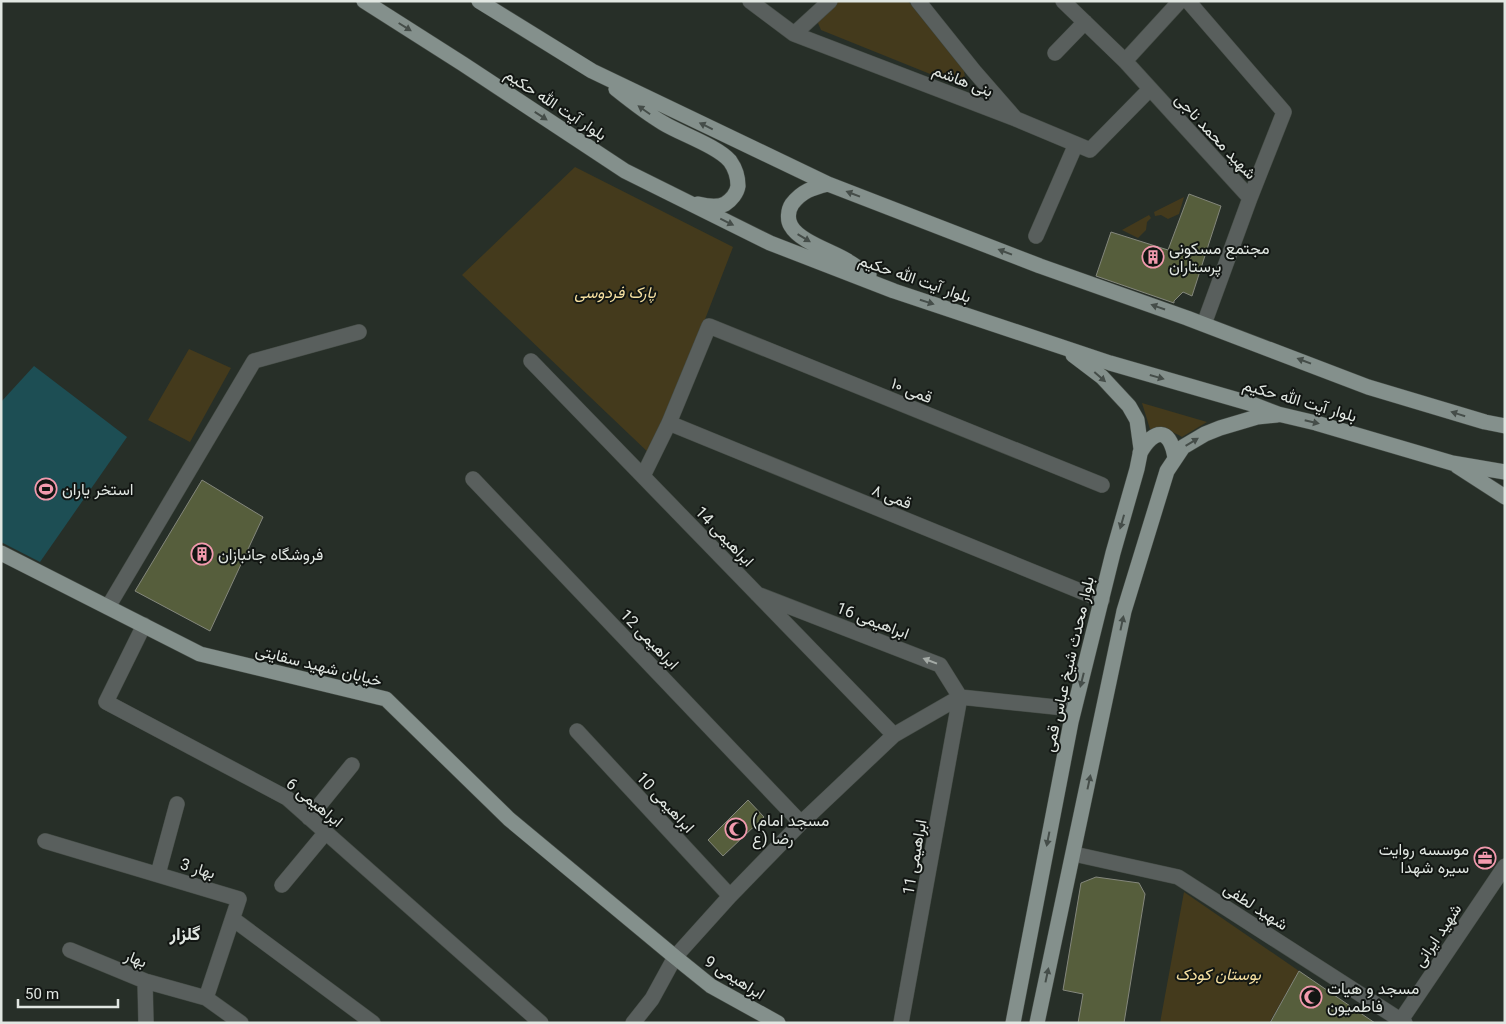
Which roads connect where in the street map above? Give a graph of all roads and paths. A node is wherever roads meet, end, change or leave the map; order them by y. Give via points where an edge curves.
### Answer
1 (364, 1) edge
2 (479, 1) edge
3 (750, 1) edge
4 (830, 1) edge
5 (918, 1) edge
6 (1063, 1) edge
7 (1180, 1) edge
8 (1188, 1) edge
9 (1085, 22) junction
10 (794, 34) junction
11 (1056, 53) dead end
12 (1125, 62) junction
13 (592, 70) junction
14 (1150, 89) junction
15 (1016, 119) junction
16 (1076, 144) junction
17 (828, 184) junction
18 (671, 195) junction
19 (1250, 198) junction
20 (1036, 236) dead end
21 (894, 291) junction
22 (1204, 324) junction
23 (359, 332) dead end
24 (1062, 347) junction
25 (531, 361) dead end
26 (1278, 414) junction
27 (1505, 421) edge
28 (1485, 422) junction
29 (668, 424) junction
30 (1505, 426) edge
31 (1140, 453) junction
32 (1175, 458) junction
33 (1452, 462) junction
34 (1505, 472) edge
35 (643, 476) junction
36 (473, 480) dead end
37 (1102, 485) dead end
38 (1505, 497) edge
39 (1, 553) edge
40 (757, 594) junction
41 (1102, 600) junction
42 (108, 607) junction
43 (144, 625) junction
44 (960, 697) junction
45 (1074, 709) junction
46 (577, 732) dead end
47 (894, 735) junction
48 (352, 765) dead end
49 (177, 804) dead end
50 (309, 818) junction
51 (801, 823) junction
52 (326, 832) junction
53 (45, 841) dead end
54 (1074, 854) junction
55 (1505, 866) edge
56 (158, 874) junction
57 (282, 884) dead end
58 (730, 896) junction
59 (233, 919) junction
60 (70, 950) dead end
61 (675, 957) junction
62 (145, 981) junction
63 (206, 998) junction
64 (369, 1022) edge
65 (1401, 1022) edge
66 (146, 1023) edge
67 (241, 1023) edge
68 (542, 1023) edge
69 (633, 1023) edge
70 (778, 1023) edge
71 (901, 1023) edge
72 (1013, 1023) edge
73 (1037, 1023) edge

1 -> 18 main road, بلوار آیت الله حکیم via 625,171
2 - 13 main road, بلوار آیت الله حکیم
3 - 10 street, بنی هاشم
4 - 10 street
5 - 15 street
6 - 9 street, شهید محمد ناجی
7 - 12 street
8 - 19 street via 1284,112
9 - 11 street
9 - 12 street, شهید محمد ناجی
10 - 15 street, بنی هاشم
12 - 14 street, شهید محمد ناجی
17 -> 13 main road, بلوار آیت الله حکیم
18 -> 13 main road via 708,207 723,205 738,189 738,177 730,161 665,125
14 - 16 street, بنی هاشم via 1090,150
14 - 19 street, شهید محمد ناجی
15 - 16 street, بنی هاشم
16 - 20 street
17 -> 21 main road via 800,194 790,208 788,220 791,226 799,235 847,260
22 -> 17 main road, بلوار آیت الله حکیم via 1040,266
18 -> 21 main road, بلوار آیت الله حکیم via 770,243
19 - 22 street, شهید محمد ناجی
21 -> 24 main road, بلوار آیت الله حکیم
28 -> 22 main road, بلوار آیت الله حکیم via 1368,387
23 - 42 street via 254,361
24 -> 26 main road, بلوار آیت الله حکیم
24 -> 31 main road, بلوار محدث شیخ عباس قمی via 1102,378 1129,406 1137,420
25 - 35 street, ابراهیمی 14
32 -> 26 main road via 1183,448 1205,434 1257,417
26 -> 33 main road, بلوار آیت الله حکیم
27 - 28 main road
28 - 30 main road, بلوار آیت الله حکیم
29 - 35 street
29 - 37 street, قمی ۱۰ via 709,326
29 - 41 street, قمی ۸
31 - 32 main road via 1148,440 1157,435 1164,436 1170,441
31 -> 41 main road, بلوار محدث شیخ عباس قمی
54 -> 32 main road via 1124,611 1167,471
33 - 34 main road, بلوار آیت الله حکیم
33 - 38 main road
35 - 40 street, ابراهیمی 14
36 - 51 street, ابراهیمی 12
39 - 42 main road, خیابان شهید سقایتی
44 -> 40 street, ابراهیمی 16 via 940,665
40 - 47 street, ابراهیمی 14
41 -> 45 main road, بلوار محدث شیخ عباس قمی
42 - 43 main road, خیابان شهید سقایتی
43 - 50 street, ابراهیمی 6 via 106,702 287,798
43 - 61 main road, خیابان شهید سقایتی via 200,654 386,699 509,819
44 - 45 street
44 - 47 street
44 - 71 street, ابراهیمی 11
45 -> 72 main road, بلوار محدث شیخ عباس قمی
46 - 58 street, ابراهیمی 10
47 - 51 street
48 - 50 street
49 - 56 street
50 - 52 street, ابراهیمی 6
51 - 58 street
52 - 57 street
52 - 68 street, ابراهیمی 6
53 - 56 street, بهار 3
54 - 65 street, شهید لطفی via 1178,877
73 -> 54 main road
55 - 65 street, شهید ایرانی
56 - 59 street, بهار 3 via 239,899
58 - 61 street
59 - 63 street, بهار 3
59 - 64 street
60 - 62 street, بهار
61 - 69 street via 652,999
61 - 70 main road, ابراهیمی 9 via 711,986
62 - 63 street, بهار
62 - 66 street
63 - 67 street, بهار

